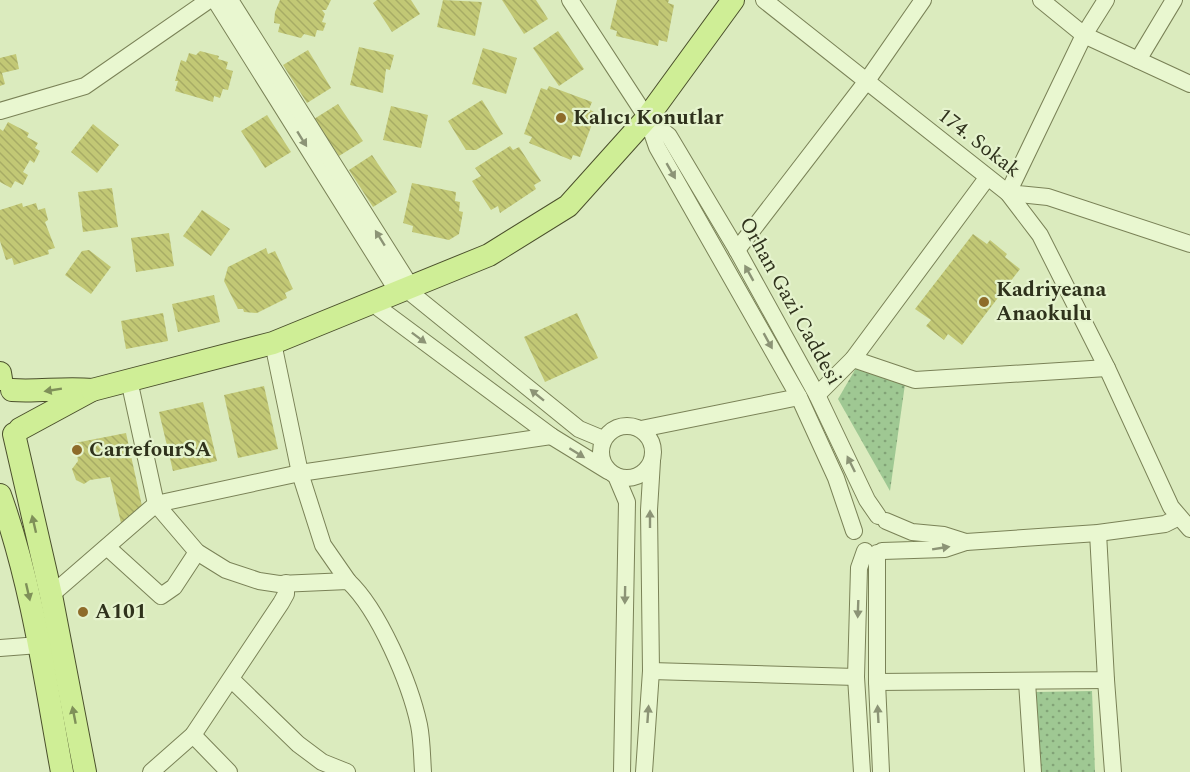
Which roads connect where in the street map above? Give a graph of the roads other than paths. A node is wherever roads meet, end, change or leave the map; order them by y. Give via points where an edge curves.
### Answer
1 (209, 0) edge
2 (215, 0) edge
3 (230, 0) edge
4 (570, 0) edge
5 (733, 0) edge
6 (764, 0) edge
7 (922, 0) edge
8 (1041, 0) edge
9 (1106, 0) edge
10 (1174, 0) edge
11 (1084, 35) junction
12 (1138, 60) junction
13 (866, 82) junction
14 (1190, 84) edge
15 (0, 111) edge
16 (647, 118) junction
17 (987, 178) junction
18 (1008, 193) junction
19 (1190, 244) edge
20 (737, 250) junction
21 (405, 290) junction
22 (372, 303) junction
23 (273, 344) junction
24 (853, 359) junction
25 (1107, 368) junction
26 (3, 380) edge
27 (129, 381) junction
28 (92, 390) junction
29 (817, 395) junction
30 (799, 397) junction
31 (641, 429) junction
32 (11, 435) edge
33 (551, 436) junction
34 (603, 439) junction
35 (652, 461) junction
36 (300, 473) junction
37 (612, 474) junction
38 (0, 495) edge
39 (156, 504) junction
40 (882, 518) junction
41 (1184, 523) edge
42 (854, 531) junction
43 (1098, 533) junction
44 (966, 542) junction
45 (106, 547) junction
46 (197, 552) junction
47 (875, 552) junction
48 (348, 580) junction
49 (286, 583) junction
50 (51, 595) junction
51 (39, 645) junction
52 (0, 648) edge
53 (651, 671) junction
54 (856, 676) junction
55 (231, 679) junction
56 (1106, 680) junction
57 (877, 682) junction
58 (1027, 682) junction
59 (193, 735) junction
60 (62, 772) edge
61 (85, 772) edge
62 (151, 772) edge
63 (229, 772) edge
64 (347, 772) edge
65 (423, 772) edge
66 (622, 772) edge
67 (644, 772) edge
68 (862, 772) edge
69 (881, 772) edge
70 (1033, 772) edge
71 (1113, 772) edge

1 - 15 street via 85,86
2 -> 21 street
21 -> 3 street
4 - 16 street
5 - 16 main road
6 - 13 street, 174. Sokak
7 - 13 street
8 - 11 street
9 - 11 street
10 - 12 street
11 - 12 street
11 - 18 street
12 - 14 street
13 - 17 street, 174. Sokak
13 - 20 street
16 - 20 street, Orhan Gazi Caddesi via 669,136
16 - 21 main road via 568,206 489,255
16 -> 30 street via 657,147
17 - 18 street, 174. Sokak
17 - 24 street
18 - 19 street via 1047,198
18 - 25 street, 174. Sokak via 1040,235
29 -> 20 street, Orhan Gazi Caddesi
21 - 22 main road
34 -> 21 street via 579,429
22 - 23 main road
22 -> 33 street
23 - 27 main road
23 - 36 street
24 - 25 street via 915,380
24 - 29 street
25 - 41 street, 174. Sokak via 1171,507
28 -> 26 main road via 67,387 51,391
26 - 32 main road via 24,408
27 - 28 main road
27 - 39 street
28 - 32 main road
40 -> 29 street, Orhan Gazi Caddesi via 867,500
30 - 31 street
30 - 42 street via 836,478
31 - 34 street via 616,427
31 - 35 street via 652,443
50 -> 32 main road
33 - 36 street
33 -> 37 street
34 - 37 street via 600,456
35 - 37 street via 633,478
53 -> 35 street
36 - 39 street
36 - 48 street via 323,545
37 -> 66 street via 627,502
38 -> 51 main road via 20,556
39 - 45 street
39 - 46 street
40 - 42 street via 865,517
40 - 44 street via 912,532
40 - 47 street via 892,536
41 - 43 street
42 - 47 street via 856,543
43 - 44 street
43 - 56 street
47 -> 44 street via 945,549
45 - 46 street via 161,596 174,588
45 - 50 street
46 - 49 street via 243,577
47 -> 54 street via 859,568
47 - 57 street
48 - 49 street
48 - 65 street via 364,596 401,675 420,726
49 - 55 street via 281,603
61 -> 50 main road
51 - 52 street
51 - 60 main road
53 - 54 street
67 -> 53 street
54 - 68 street
55 - 59 street
55 - 64 street via 298,744 321,762
56 - 58 street
56 - 71 street
57 - 58 street
69 -> 57 street
58 - 70 street
59 - 62 street
59 - 63 street

